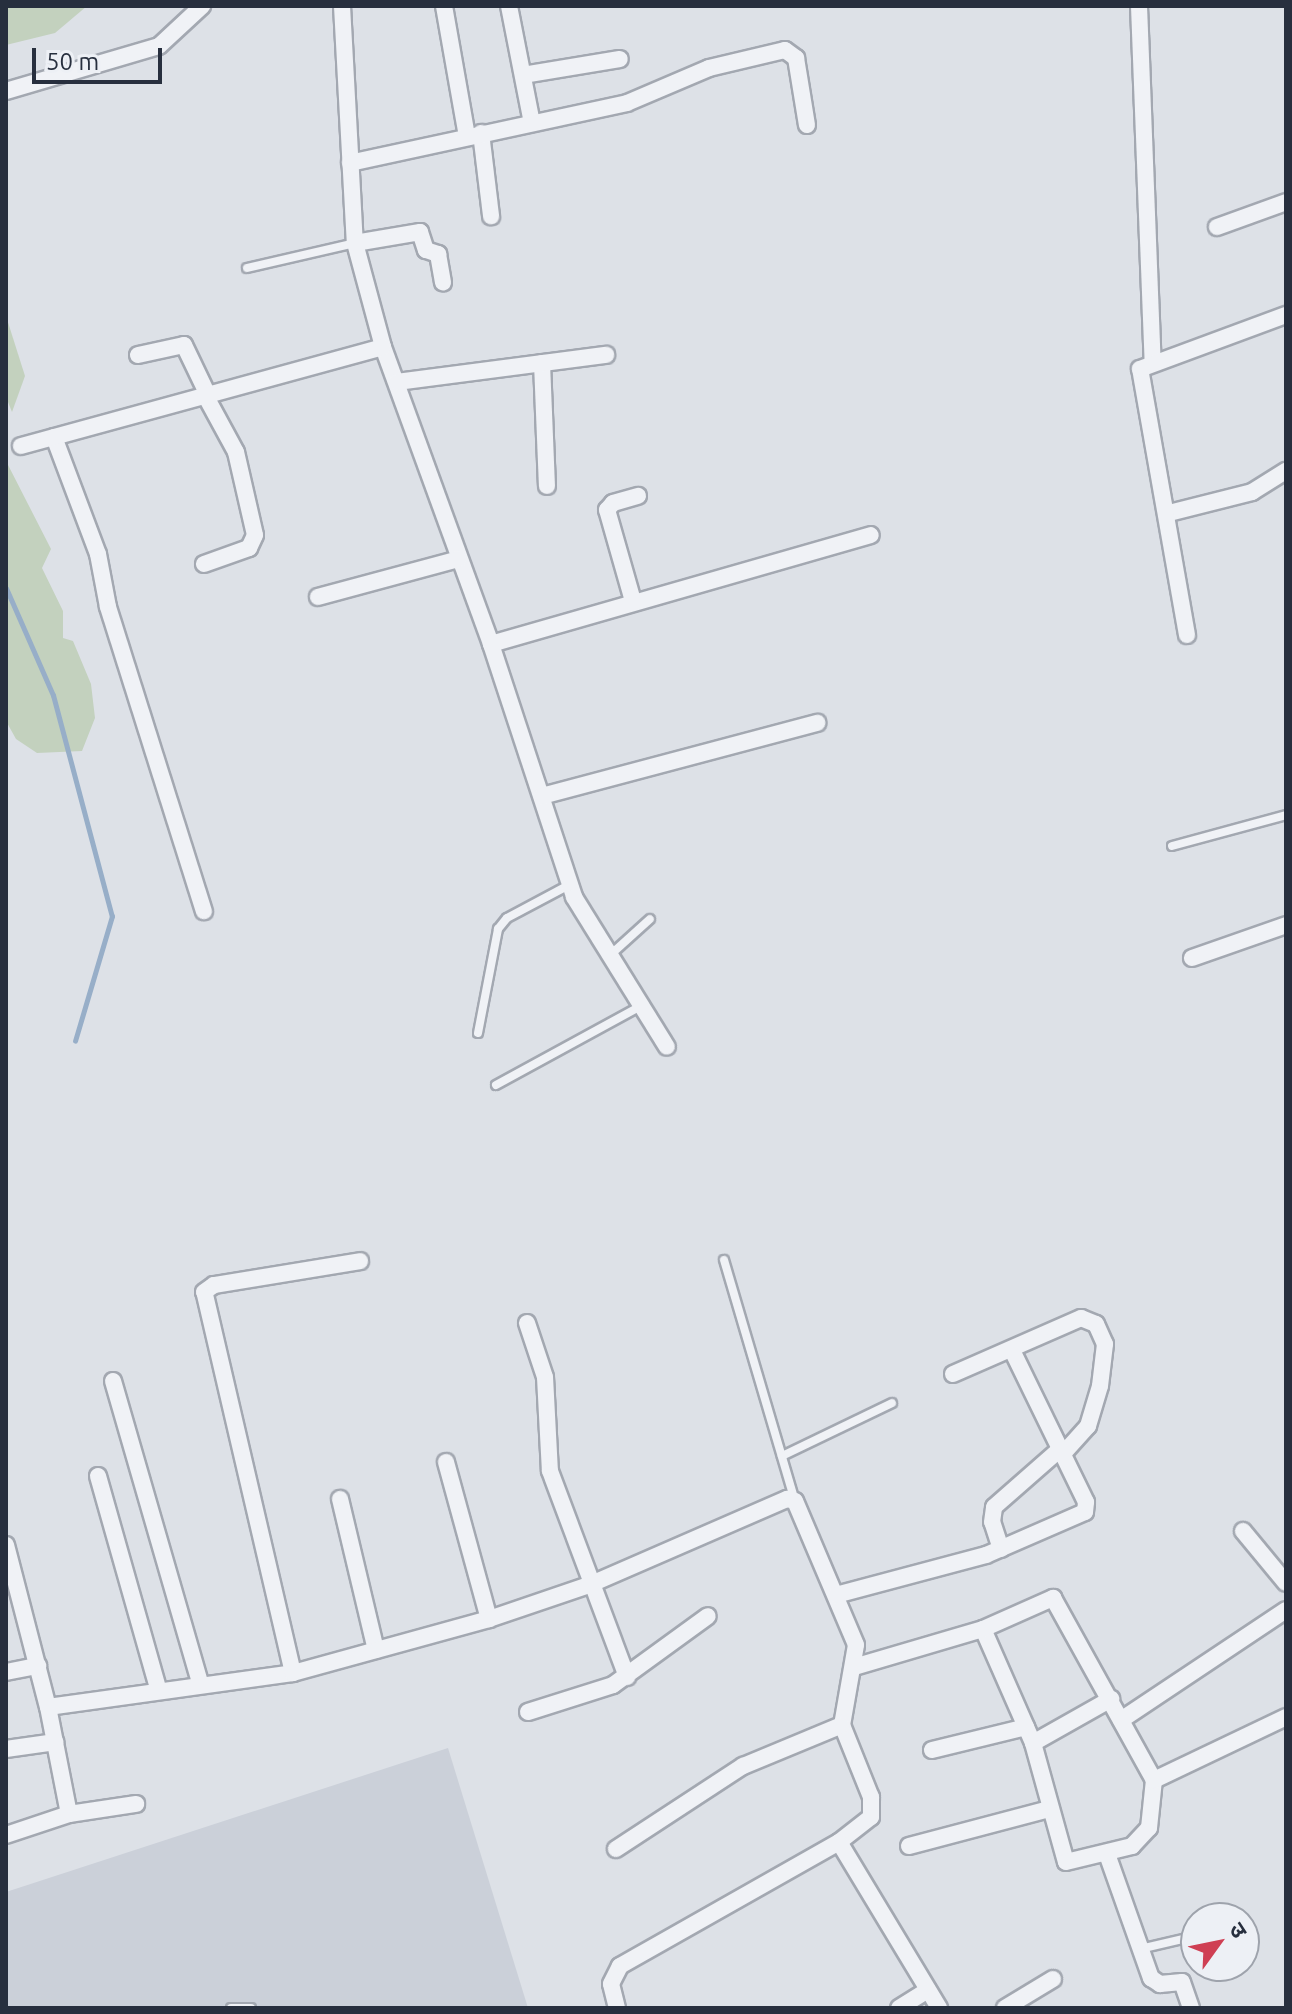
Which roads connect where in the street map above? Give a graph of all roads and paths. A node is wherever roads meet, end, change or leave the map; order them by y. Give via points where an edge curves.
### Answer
1 (202, 6) edge
2 (342, 6) edge
3 (444, 6) edge
4 (509, 6) edge
5 (1139, 6) edge
6 (620, 59) dead end
7 (523, 75) junction
8 (6, 91) edge
9 (532, 123) junction
10 (807, 125) dead end
11 (474, 135) junction
12 (350, 163) junction
13 (1286, 202) edge
14 (491, 216) dead end
15 (1217, 227) dead end
16 (355, 243) junction
17 (247, 268) dead end
18 (443, 283) dead end
19 (1286, 315) edge
20 (383, 347) junction
21 (138, 355) dead end
22 (606, 355) dead end
23 (542, 363) junction
24 (1153, 363) junction
25 (397, 382) junction
26 (207, 395) junction
27 (54, 437) junction
28 (21, 446) dead end
29 (1286, 471) edge
30 (547, 486) dead end
31 (638, 496) dead end
32 (1169, 513) junction
33 (871, 535) dead end
34 (459, 559) junction
35 (204, 564) dead end
36 (318, 597) dead end
37 (633, 601) junction
38 (1187, 635) dead end
39 (491, 644) junction
40 (817, 723) dead end
41 (542, 796) junction
42 (1286, 815) edge
43 (1172, 846) dead end
44 (569, 885) junction
45 (204, 911) dead end
46 (650, 919) dead end
47 (1286, 925) edge
48 (609, 956) junction
49 (1192, 958) dead end
50 (641, 1006) junction
51 (478, 1033) dead end
52 (667, 1047) dead end
53 (496, 1085) dead end
54 (724, 1260) dead end
55 (360, 1261) dead end
56 (527, 1323) dead end
57 (1012, 1350) junction
58 (953, 1374) dead end
59 (113, 1381) dead end
60 (892, 1403) dead end
61 (1061, 1452) junction
62 (782, 1456) junction
63 (446, 1462) dead end
64 (98, 1476) dead end
65 (340, 1499) dead end
66 (795, 1501) junction
67 (1243, 1531) dead end
68 (6, 1545) edge
69 (1001, 1549) junction
70 (1286, 1583) edge
71 (589, 1585) junction
72 (836, 1595) junction
73 (1286, 1610) edge
74 (708, 1616) dead end
75 (489, 1619) junction
76 (983, 1629) junction
77 (376, 1650) junction
78 (38, 1666) junction
79 (854, 1667) junction
80 (6, 1672) edge
81 (293, 1673) junction
82 (627, 1677) junction
83 (201, 1685) junction
84 (159, 1691) junction
85 (1111, 1699) junction
86 (48, 1707) junction
87 (528, 1712) dead end
88 (1286, 1717) edge
89 (1121, 1720) junction
90 (842, 1725) junction
91 (1026, 1727) junction
92 (56, 1742) junction
93 (1033, 1743) junction
94 (6, 1749) edge
95 (932, 1750) dead end
96 (1154, 1780) junction
97 (136, 1804) dead end
98 (1049, 1809) junction
99 (69, 1814) junction
100 (6, 1835) edge
101 (839, 1842) junction
102 (909, 1846) dead end
103 (616, 1849) dead end
104 (1107, 1854) junction
105 (1180, 1940) edge
106 (1140, 1949) junction
107 (1053, 1979) dead end
108 (928, 1990) junction
109 (231, 2008) edge
110 (251, 2008) edge
111 (617, 2008) edge
112 (899, 2008) edge
113 (939, 2008) edge
114 (1005, 2008) edge
115 (1191, 2008) edge

1 - 8 street via 159,46
2 - 12 street
3 - 11 street
4 - 7 street
5 - 24 street
6 - 7 street
7 - 9 street
9 - 10 street via 627,103 709,68 785,50 796,58
9 - 11 street
11 - 12 street
11 - 14 street
12 - 16 street
13 - 15 street
16 - 17 lane
16 - 18 street via 420,232 426,250 438,254
16 - 20 street
19 - 24 street
20 - 25 street
20 - 26 street
21 - 26 street via 184,345
22 - 23 street
23 - 25 street
23 - 30 street
24 - 32 street via 1140,373
25 - 34 street
26 - 27 street
26 - 35 street via 236,452 255,535 249,548
27 - 28 street
27 - 45 street via 98,554 108,607
29 - 32 street via 1252,492
31 - 37 street via 607,510
32 - 38 street
33 - 37 street
34 - 36 street
34 - 39 street
37 - 39 street
39 - 41 street
40 - 41 street
41 - 44 street
42 - 43 lane
44 - 48 street
44 - 51 lane via 507,918 498,929
46 - 48 lane
47 - 49 street
48 - 50 street
50 - 52 street
50 - 53 lane
54 - 62 lane
55 - 81 street via 214,1285 204,1292
56 - 71 street via 545,1377 550,1471
57 - 58 street
57 - 61 street
57 - 61 street via 1081,1318 1096,1324 1102,1335 1106,1360 1092,1417
59 - 83 street
60 - 62 lane
61 - 69 street via 994,1507 992,1522
61 - 69 street via 1085,1512
62 - 66 lane
63 - 75 street
64 - 84 street
65 - 77 street
66 - 71 street via 787,1499
66 - 72 street
67 - 70 street
68 - 78 street
69 - 72 street
71 - 75 street
71 - 82 street
72 - 79 street via 856,1645
73 - 89 street
74 - 82 street
75 - 77 street
76 - 79 street
76 - 85 street via 1053,1598
76 - 91 street
77 - 81 street
78 - 80 street
78 - 86 street
79 - 90 street
81 - 83 street
82 - 87 street
83 - 84 street
84 - 86 street
85 - 89 street
85 - 93 street
86 - 92 street
88 - 96 street
89 - 96 street
90 - 101 street via 874,1808 865,1824
90 - 103 street via 743,1766
91 - 93 street
91 - 95 street
92 - 94 street
92 - 99 street
93 - 98 street
96 - 104 street via 1149,1828 1132,1846
97 - 99 street
98 - 102 street
98 - 104 street via 1066,1862
99 - 100 street
101 - 108 street
101 - 111 street via 620,1966 612,1977
104 - 106 street
105 - 106 lane
106 - 115 street via 1155,1983 1182,1982
107 - 114 street
108 - 112 street
108 - 113 street
109 - 110 lane

